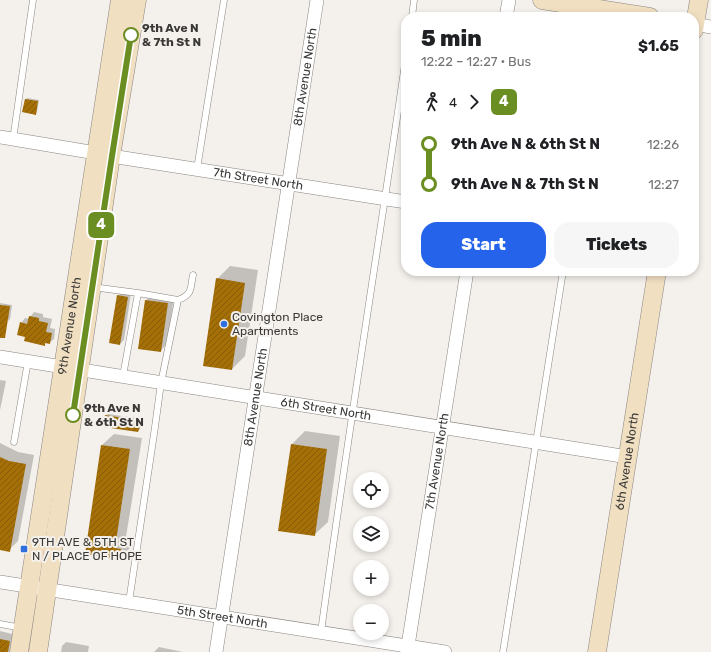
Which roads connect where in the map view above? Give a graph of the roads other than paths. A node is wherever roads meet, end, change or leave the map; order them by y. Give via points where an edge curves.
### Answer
1 (33, 0) edge
2 (120, 0) edge
3 (137, 0) edge
4 (224, 0) edge
5 (317, 0) edge
6 (414, 0) edge
7 (509, 0) edge
8 (542, 0) edge
9 (699, 0) edge
10 (603, 11) edge
11 (413, 12) edge
12 (507, 12) edge
13 (699, 12) edge
14 (401, 91) edge
15 (6, 138) edge
16 (104, 155) junction
17 (197, 169) junction
18 (289, 183) junction
19 (385, 198) junction
20 (401, 201) edge
21 (193, 275) dead end
22 (466, 276) edge
23 (562, 276) edge
24 (656, 276) edge
25 (92, 287) junction
26 (138, 293) junction
27 (178, 300) junction
28 (0, 357) edge
29 (28, 361) junction
30 (71, 368) junction
31 (123, 376) junction
32 (161, 383) junction
33 (255, 398) junction
34 (352, 413) junction
35 (442, 427) junction
36 (14, 442) dead end
37 (536, 442) junction
38 (628, 457) junction
39 (0, 582) edge
40 (30, 586) junction
41 (48, 589) junction
42 (129, 602) junction
43 (221, 617) junction
44 (0, 624) edge
45 (24, 628) junction
46 (321, 632) junction
47 (408, 649) edge
48 (19, 652) edge
49 (38, 652) edge
50 (216, 652) edge
51 (445, 652) edge
52 (503, 652) edge
53 (597, 652) edge

1 - 15 lane
2 - 16 main road, 9th Avenue North
3 - 16 main road, 9th Avenue North
4 - 17 lane
5 - 18 street, 8th Avenue North
6 - 11 lane
7 - 12 street
8 - 10 main road
9 - 13 main road
14 - 19 lane
15 - 16 street, 7th Street North
16 - 17 street, 7th Street North
16 - 25 main road, 9th Avenue North
16 - 30 main road, 9th Avenue North
17 - 18 street, 7th Street North
18 - 19 street, 7th Street North
18 - 33 street, 8th Avenue North
19 - 20 street, 7th Street North
19 - 34 lane
21 - 27 lane via 190,291
22 - 35 street, 7th Avenue North
23 - 37 lane
24 - 38 main road, 6th Avenue North
25 - 26 lane
25 - 30 main road, 9th Avenue North
26 - 27 lane
26 - 31 lane
27 - 32 lane
28 - 29 street, 6th Street North
29 - 30 street, 6th Street North
29 - 36 lane
30 - 31 street, 6th Street North
30 - 40 main road, 9th Avenue North
30 - 41 main road, 9th Avenue North
31 - 32 street, 6th Street North
32 - 33 street, 6th Street North
32 - 42 lane
33 - 34 street, 6th Street North
33 - 43 street, 8th Avenue North
34 - 35 street, 6th Street North
34 - 46 lane
35 - 37 street, 6th Street North
35 - 47 street, 7th Avenue North
37 - 38 street, 6th Street North
37 - 52 lane
38 - 53 main road, 6th Avenue North
39 - 40 street, 5th Street North
40 - 41 street, 5th Street North
40 - 45 main road, 9th Avenue North
41 - 42 street, 5th Street North
41 - 49 main road, 9th Avenue North
42 - 43 street, 5th Street North
43 - 46 street, 5th Street North
43 - 50 street, 8th Avenue North
44 - 45 lane
45 - 48 main road, 9th Avenue North
46 - 47 street, 5th Street North
47 - 51 street, 5th Street North

